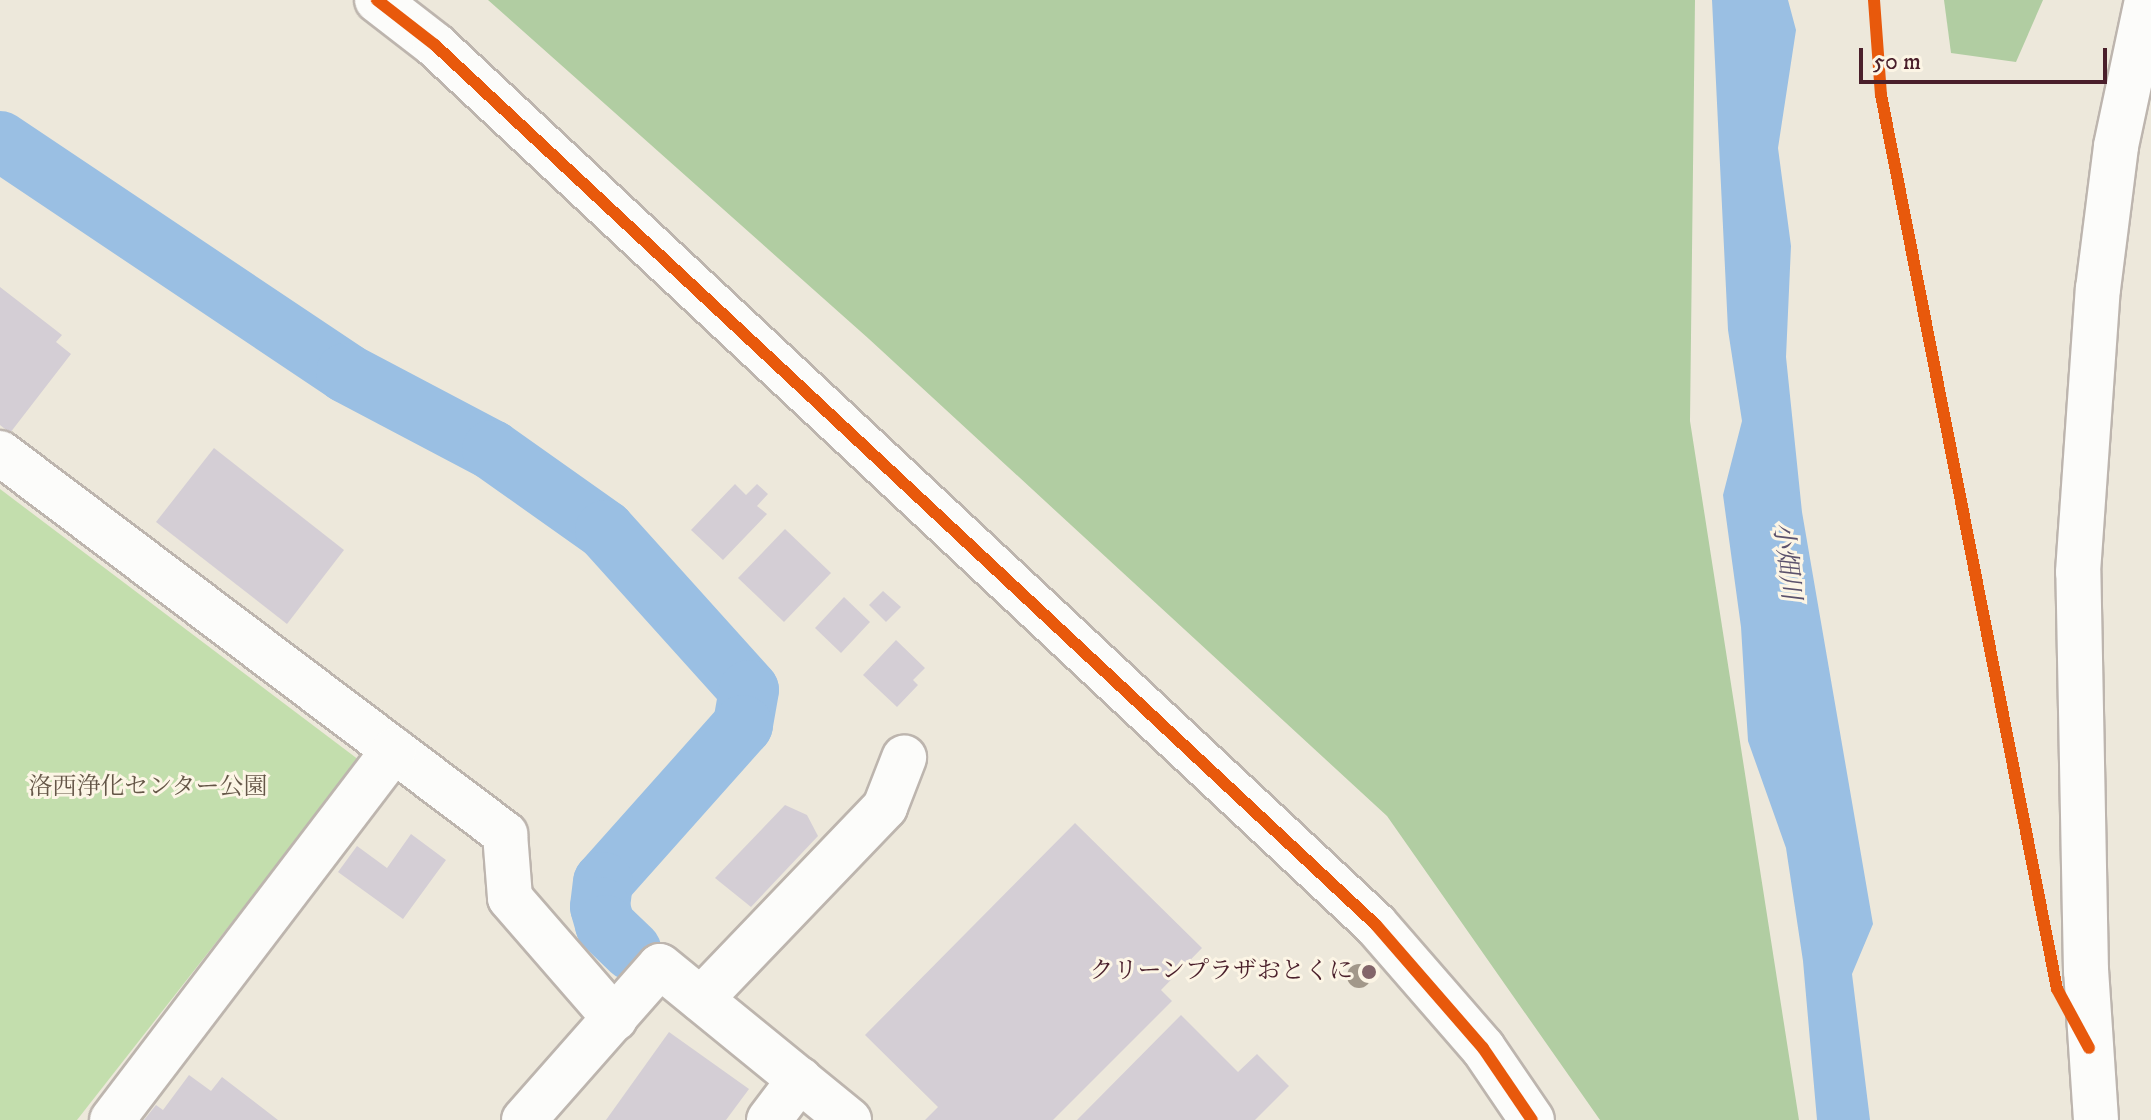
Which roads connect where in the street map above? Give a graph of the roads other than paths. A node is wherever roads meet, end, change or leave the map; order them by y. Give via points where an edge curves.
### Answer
1 (377, 0) edge
2 (2147, 0) edge
3 (0, 453) edge
4 (394, 750) junction
5 (904, 758) dead end
6 (701, 999) junction
7 (615, 1019) junction
8 (800, 1079) junction
9 (112, 1120) edge
10 (524, 1120) edge
11 (769, 1120) edge
12 (849, 1120) edge
13 (1532, 1120) edge
14 (2096, 1120) edge

1 - 13 street via 435,45 1376,925 1483,1048
2 - 14 street via 2116,146 2098,289 2078,572 2086,971
3 - 4 street
4 - 7 street via 505,834 510,898
4 - 9 street
5 - 6 street via 885,807
6 - 7 street via 660,966
6 - 8 street
7 - 10 street
8 - 11 street
8 - 12 street

